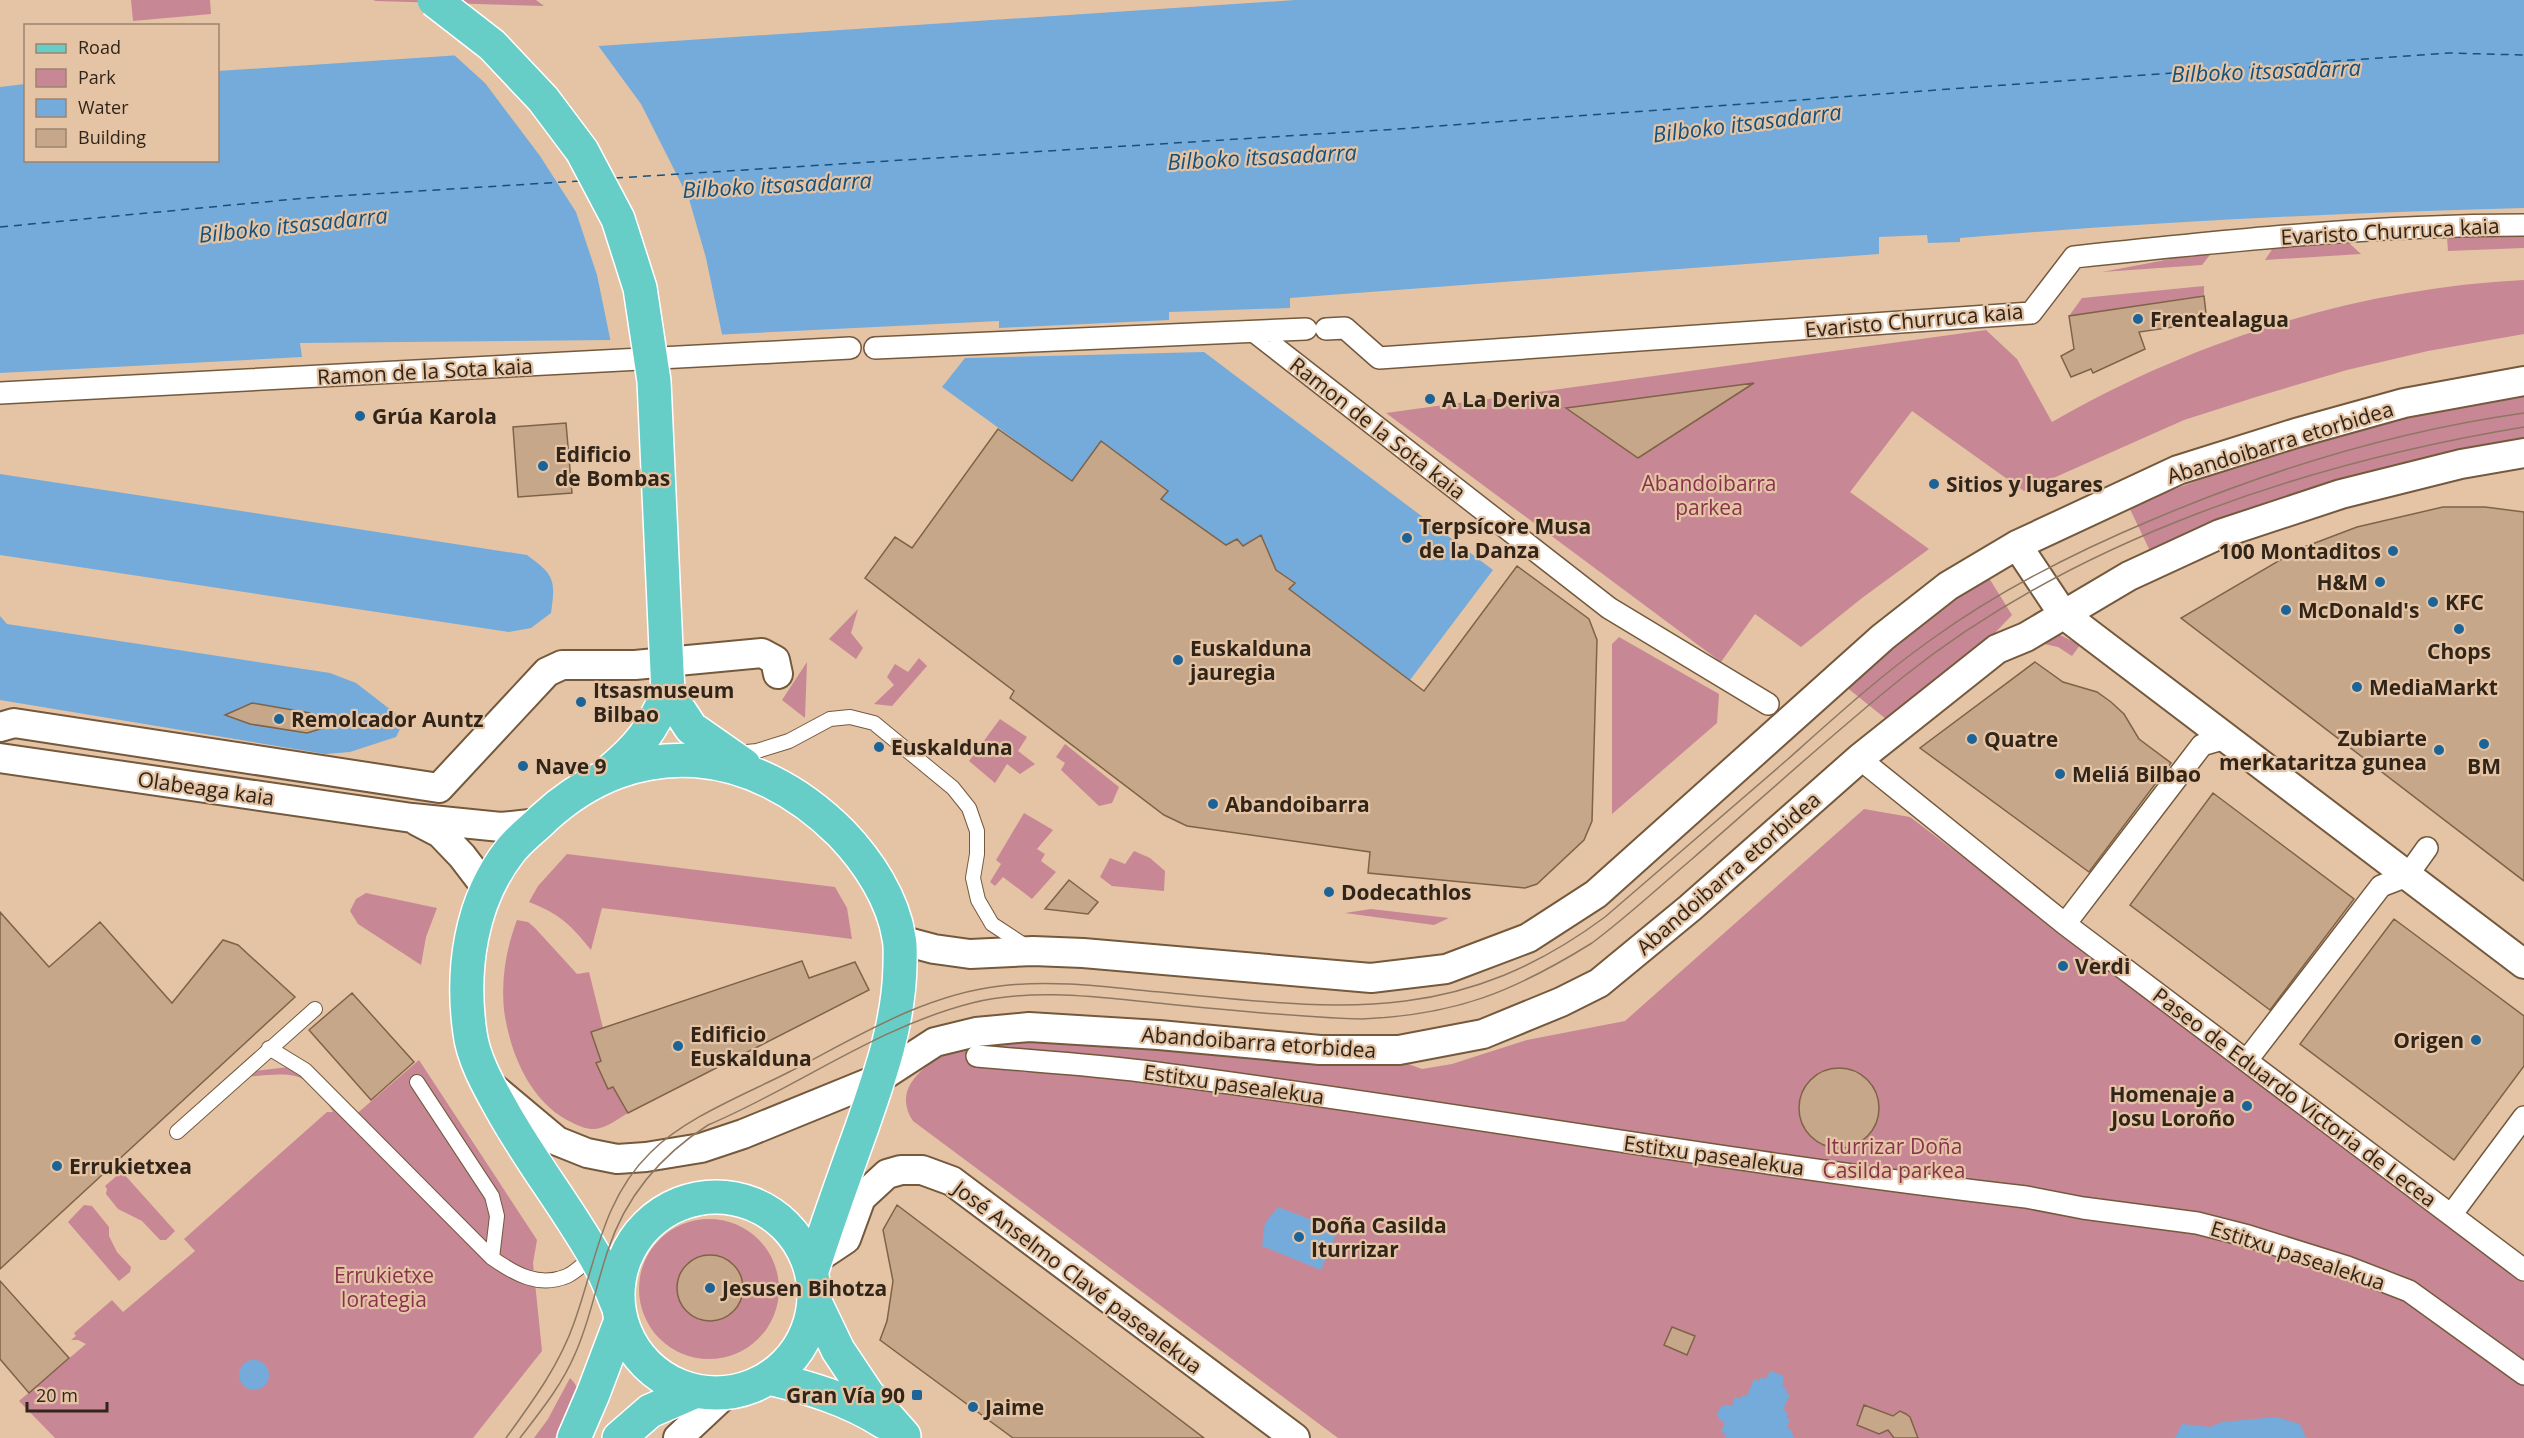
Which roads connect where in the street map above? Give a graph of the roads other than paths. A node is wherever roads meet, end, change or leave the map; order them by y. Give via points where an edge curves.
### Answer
1 (434, 0) edge
2 (2524, 225) edge
3 (1255, 332) junction
4 (850, 348) dead end
5 (875, 348) dead end
6 (2524, 381) edge
7 (0, 393) edge
8 (2524, 453) edge
9 (2017, 545) junction
10 (2063, 614) junction
11 (778, 674) dead end
12 (668, 693) junction
13 (1768, 705) dead end
14 (0, 727) edge
15 (2226, 738) junction
16 (722, 750) junction
17 (0, 759) edge
18 (1870, 768) dead end
19 (758, 774) junction
20 (606, 775) junction
21 (412, 818) junction
22 (539, 823) junction
23 (2427, 848) dead end
24 (2407, 876) junction
25 (488, 890) junction
26 (2065, 924) junction
27 (900, 940) junction
28 (1033, 951) junction
29 (2524, 964) edge
30 (315, 1009) dead end
31 (269, 1048) junction
32 (977, 1056) dead end
33 (2247, 1060) junction
34 (878, 1079) junction
35 (417, 1082) dead end
36 (486, 1082) junction
37 (2524, 1117) edge
38 (177, 1132) dead end
39 (2451, 1215) junction
40 (594, 1256) junction
41 (492, 1258) junction
42 (2524, 1270) edge
43 (814, 1277) junction
44 (620, 1313) junction
45 (2524, 1374) edge
46 (769, 1378) junction
47 (711, 1392) junction
48 (906, 1437) edge
49 (574, 1438) edge
50 (619, 1438) edge
51 (678, 1438) edge
52 (1295, 1438) edge

1 - 12 main road, bridge via 492,45 543,99 582,150 618,219 640,288 654,381
2 - 3 street, Evaristo Churruca kaia via 2435,225 2291,235 2074,257 2031,313 1379,358 1346,328
3 - 5 street, Evaristo Churruca kaia
3 - 13 street, Ramon de la Sota kaia via 1609,608
4 - 7 street, Ramon de la Sota kaia
6 - 9 street, Abandoibarra etorbidea via 2404,404 2178,470
8 - 10 street, Abandoibarra etorbidea via 2461,464 2341,494 2220,534 2129,576
9 - 10 street
9 - 28 street, Abandoibarra etorbidea via 1948,586 1883,637 1596,894 1528,938 1446,969 1371,978
10 - 15 street
10 - 34 street, Abandoibarra etorbidea via 1997,649 1860,758 1599,983 1483,1034 1399,1050 1320,1050 1029,1027 976,1032 935,1042
11 - 14 street via 775,660 762,653 636,665 562,665 548,672 439,788 14,723
12 - 16 main road via 691,728
12 - 20 main road via 653,726 632,753
15 - 24 street
15 - 26 street via 2202,745
16 - 19 main road
16 - 28 lane via 757,751 789,741 830,719 850,717 874,723 953,788 969,808 977,831 973,878 978,900 992,924
17 - 21 street, Olabeaga kaia
18 - 26 street, Paseo de Eduardo Victoria de Lecea
19 - 20 main road via 732,766 689,761 635,766
19 - 27 main road via 826,818 856,849 893,912
20 - 22 main road via 576,792
21 - 22 street, Olabeaga kaia via 501,827
21 - 25 street, Olabeaga kaia via 440,833
22 - 25 main road via 511,849
23 - 24 street
24 - 29 street
24 - 33 street via 2381,886
25 - 36 main road via 469,948 467,989 470,1036
26 - 33 street, Paseo de Eduardo Victoria de Lecea
27 - 28 street, Abandoibarra etorbidea via 970,954
27 - 34 main road via 896,1017
30 - 31 lane
31 - 38 lane
31 - 41 lane via 305,1070
32 - 45 street, Estitxu pasealekua via 1138,1071 1330,1096 1644,1146 2197,1223 2347,1267 2409,1291
33 - 39 street, Paseo de Eduardo Victoria de Lecea
34 - 36 street, Abandoibarra etorbidea via 701,1148 617,1159 557,1141
34 - 43 main road
35 - 41 lane via 492,1196 497,1216
36 - 40 main road
37 - 39 street
39 - 42 street, Paseo de Eduardo Victoria de Lecea
40 - 41 lane via 568,1276 547,1281 527,1278
40 - 44 main road
43 - 44 main road via 800,1244 781,1221 756,1205 728,1198 698,1198 670,1208 646,1225 629,1249 619,1276
43 - 46 main road via 810,1324 801,1345
43 - 48 main road via 838,1350 868,1395
43 - 52 street, José Anselmo Clavé pasealekua via 846,1239 861,1198 887,1174 922,1170 952,1181
44 - 47 main road via 632,1345 648,1366 670,1382
44 - 49 main road
46 - 47 main road via 741,1390
46 - 48 main road via 817,1389 846,1401
47 - 50 main road via 650,1411
47 - 51 street

